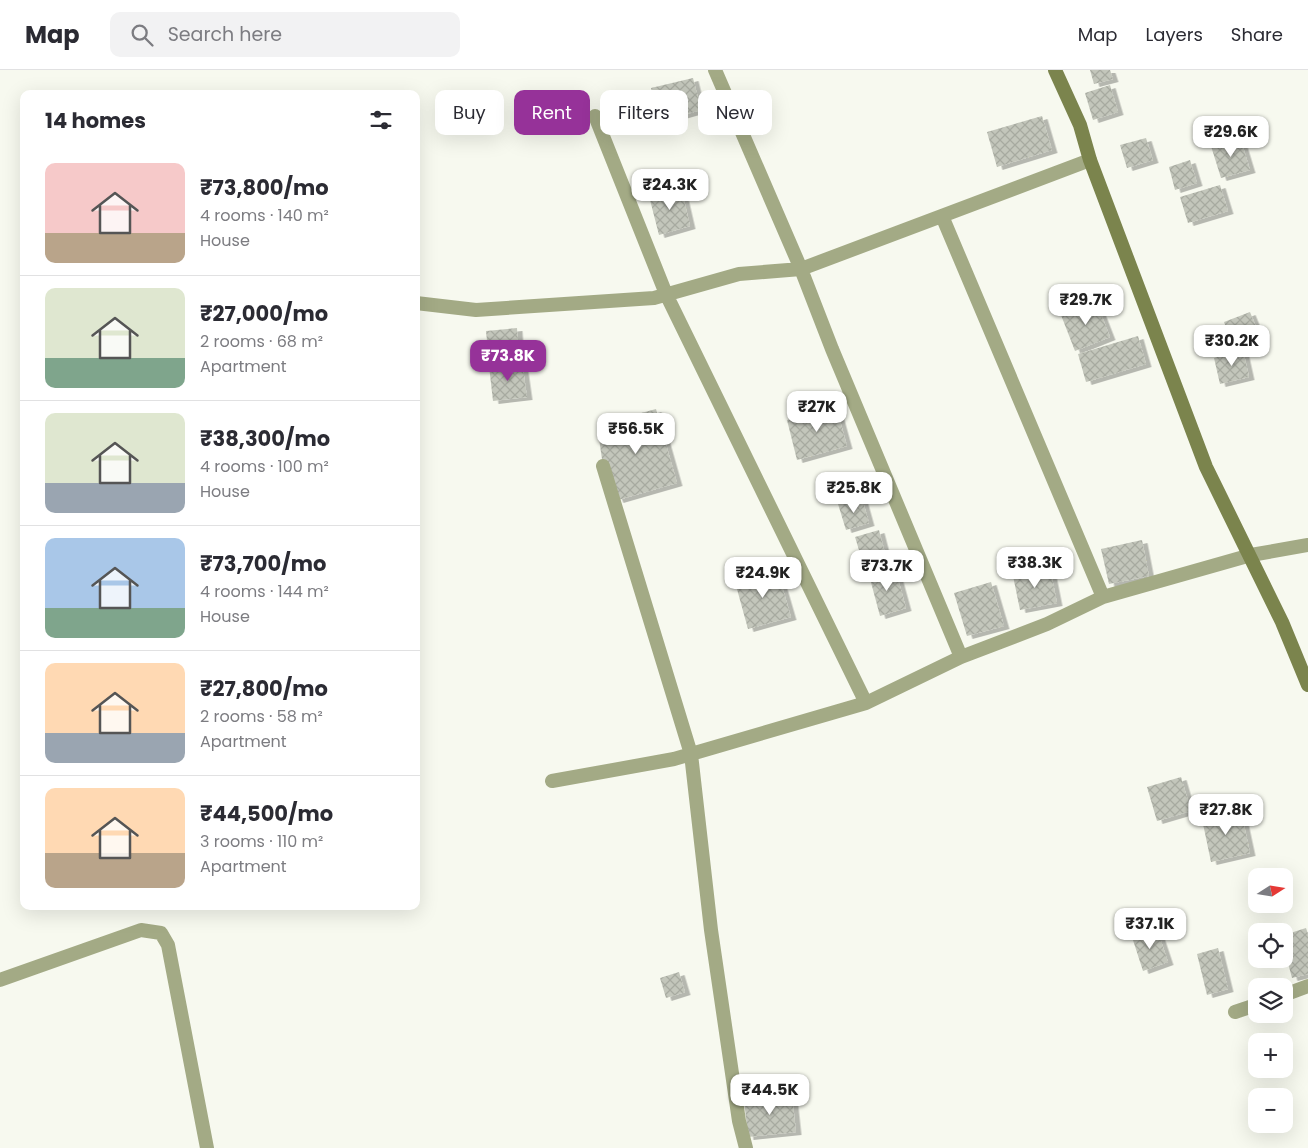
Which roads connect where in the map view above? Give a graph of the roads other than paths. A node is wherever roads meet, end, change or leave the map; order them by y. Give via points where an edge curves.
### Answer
1 (715, 70) edge
2 (1055, 70) edge
3 (596, 116) dead end
4 (1090, 160) junction
5 (942, 216) junction
6 (801, 269) junction
7 (666, 294) junction
8 (420, 303) edge
9 (603, 466) dead end
10 (1308, 545) edge
11 (1251, 555) junction
12 (1103, 597) junction
13 (961, 657) junction
14 (1308, 685) edge
15 (866, 703) junction
16 (691, 754) junction
17 (552, 781) dead end
18 (0, 980) edge
19 (1308, 986) edge
20 (1293, 992) edge
21 (1248, 1007) edge
22 (1235, 1012) dead end
23 (207, 1148) edge
24 (746, 1148) edge

1 - 6 street
2 - 4 main road via 1080,125
3 - 7 street
4 - 5 street
4 - 11 main road via 1206,467
5 - 6 street
5 - 12 street
6 - 7 street via 738,274
6 - 13 street
7 - 8 street via 654,298 476,310
7 - 15 street
9 - 16 street
10 - 11 street
11 - 12 street
11 - 14 main road
12 - 13 street via 1047,624
13 - 15 street
15 - 16 street
16 - 17 street
16 - 24 street via 711,930 739,1121
18 - 23 street via 141,930 161,933 168,945
19 - 20 street
21 - 22 street

